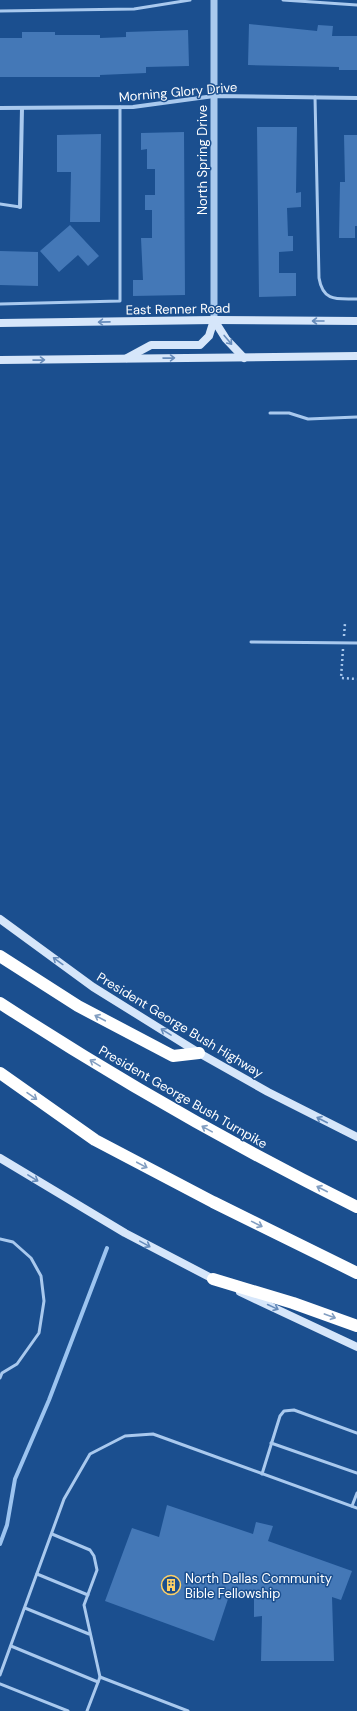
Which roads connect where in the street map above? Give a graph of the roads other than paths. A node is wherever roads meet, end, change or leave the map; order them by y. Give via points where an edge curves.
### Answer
1 (190, 0) edge
2 (214, 0) edge
3 (283, 0) edge
4 (357, 5) edge
5 (0, 11) edge
6 (214, 96) junction
7 (315, 97) junction
8 (357, 98) edge
9 (120, 107) junction
10 (0, 108) edge
11 (22, 108) junction
12 (0, 204) edge
13 (20, 207) joint
14 (357, 299) edge
15 (0, 304) edge
16 (214, 320) junction
17 (357, 321) edge
18 (0, 323) edge
19 (357, 356) edge
20 (244, 358) junction
21 (126, 359) junction
22 (0, 360) edge
23 (270, 413) dead end
24 (357, 417) edge
25 (251, 642) dead end
26 (357, 643) edge
27 (0, 919) edge
28 (0, 956) edge
29 (0, 1003) edge
30 (199, 1053) junction
31 (0, 1073) edge
32 (357, 1137) edge
33 (0, 1158) edge
34 (357, 1207) edge
35 (0, 1239) edge
36 (357, 1273) edge
37 (213, 1279) junction
38 (357, 1326) edge
39 (357, 1347) edge
40 (0, 1378) edge
41 (357, 1433) edge
42 (271, 1443) junction
43 (357, 1473) edge
44 (262, 1474) junction
45 (357, 1493) edge
46 (352, 1506) junction
47 (357, 1508) edge
48 (52, 1534) junction
49 (37, 1574) junction
50 (88, 1595) junction
51 (24, 1608) junction
52 (89, 1634) junction
53 (11, 1646) junction
54 (0, 1675) edge
55 (100, 1677) junction
56 (98, 1682) junction
57 (0, 1684) edge
58 (68, 1711) edge
59 (87, 1711) edge
60 (188, 1711) edge

1 - 5 lane via 134,9
2 - 6 street, North Spring Drive
3 - 4 lane
6 - 7 street, Morning Glory Drive
6 - 9 street, Morning Glory Drive
6 - 16 street, North Spring Drive
7 - 8 street, Morning Glory Drive
7 - 14 lane via 321,290 335,299
9 - 11 street, Morning Glory Drive
9 - 15 lane via 120,301
10 - 11 street, Morning Glory Drive
11 - 13 street
12 - 13 lane
17 -> 16 main road, East Renner Road
16 -> 18 main road, East Renner Road
16 -> 20 main road
16 - 21 main road via 209,336 200,345 150,345
19 - 20 main road
21 -> 20 main road
22 -> 21 main road
23 - 24 lane via 289,413 308,419
25 - 26 lane
30 -> 27 main road, President George Bush Highway via 94,988
30 -> 28 highway via 173,1056 78,1006
34 -> 29 highway, President George Bush Turnpike via 272,1164 158,1101
32 -> 30 main road, President George Bush Highway
31 -> 36 highway via 95,1140
33 -> 37 main road via 125,1233
35 - 40 lane via 13,1242 31,1258 41,1276 44,1301 39,1333 17,1364 2,1373
37 -> 38 highway via 293,1303
37 -> 39 main road
41 - 42 lane via 289,1409 280,1416
42 - 43 lane
42 - 44 lane
44 - 46 lane
44 - 48 lane via 153,1434 125,1436 90,1454 64,1499
45 - 46 lane
46 - 47 lane
48 - 49 lane
48 - 50 lane via 90,1550 94,1556 97,1570
49 - 50 lane
49 - 51 lane
50 - 52 lane via 84,1605
51 - 52 lane
51 - 53 lane
52 - 55 lane
53 - 54 lane
53 - 56 lane
55 - 56 lane
55 - 60 lane
56 - 59 lane
57 - 58 lane

